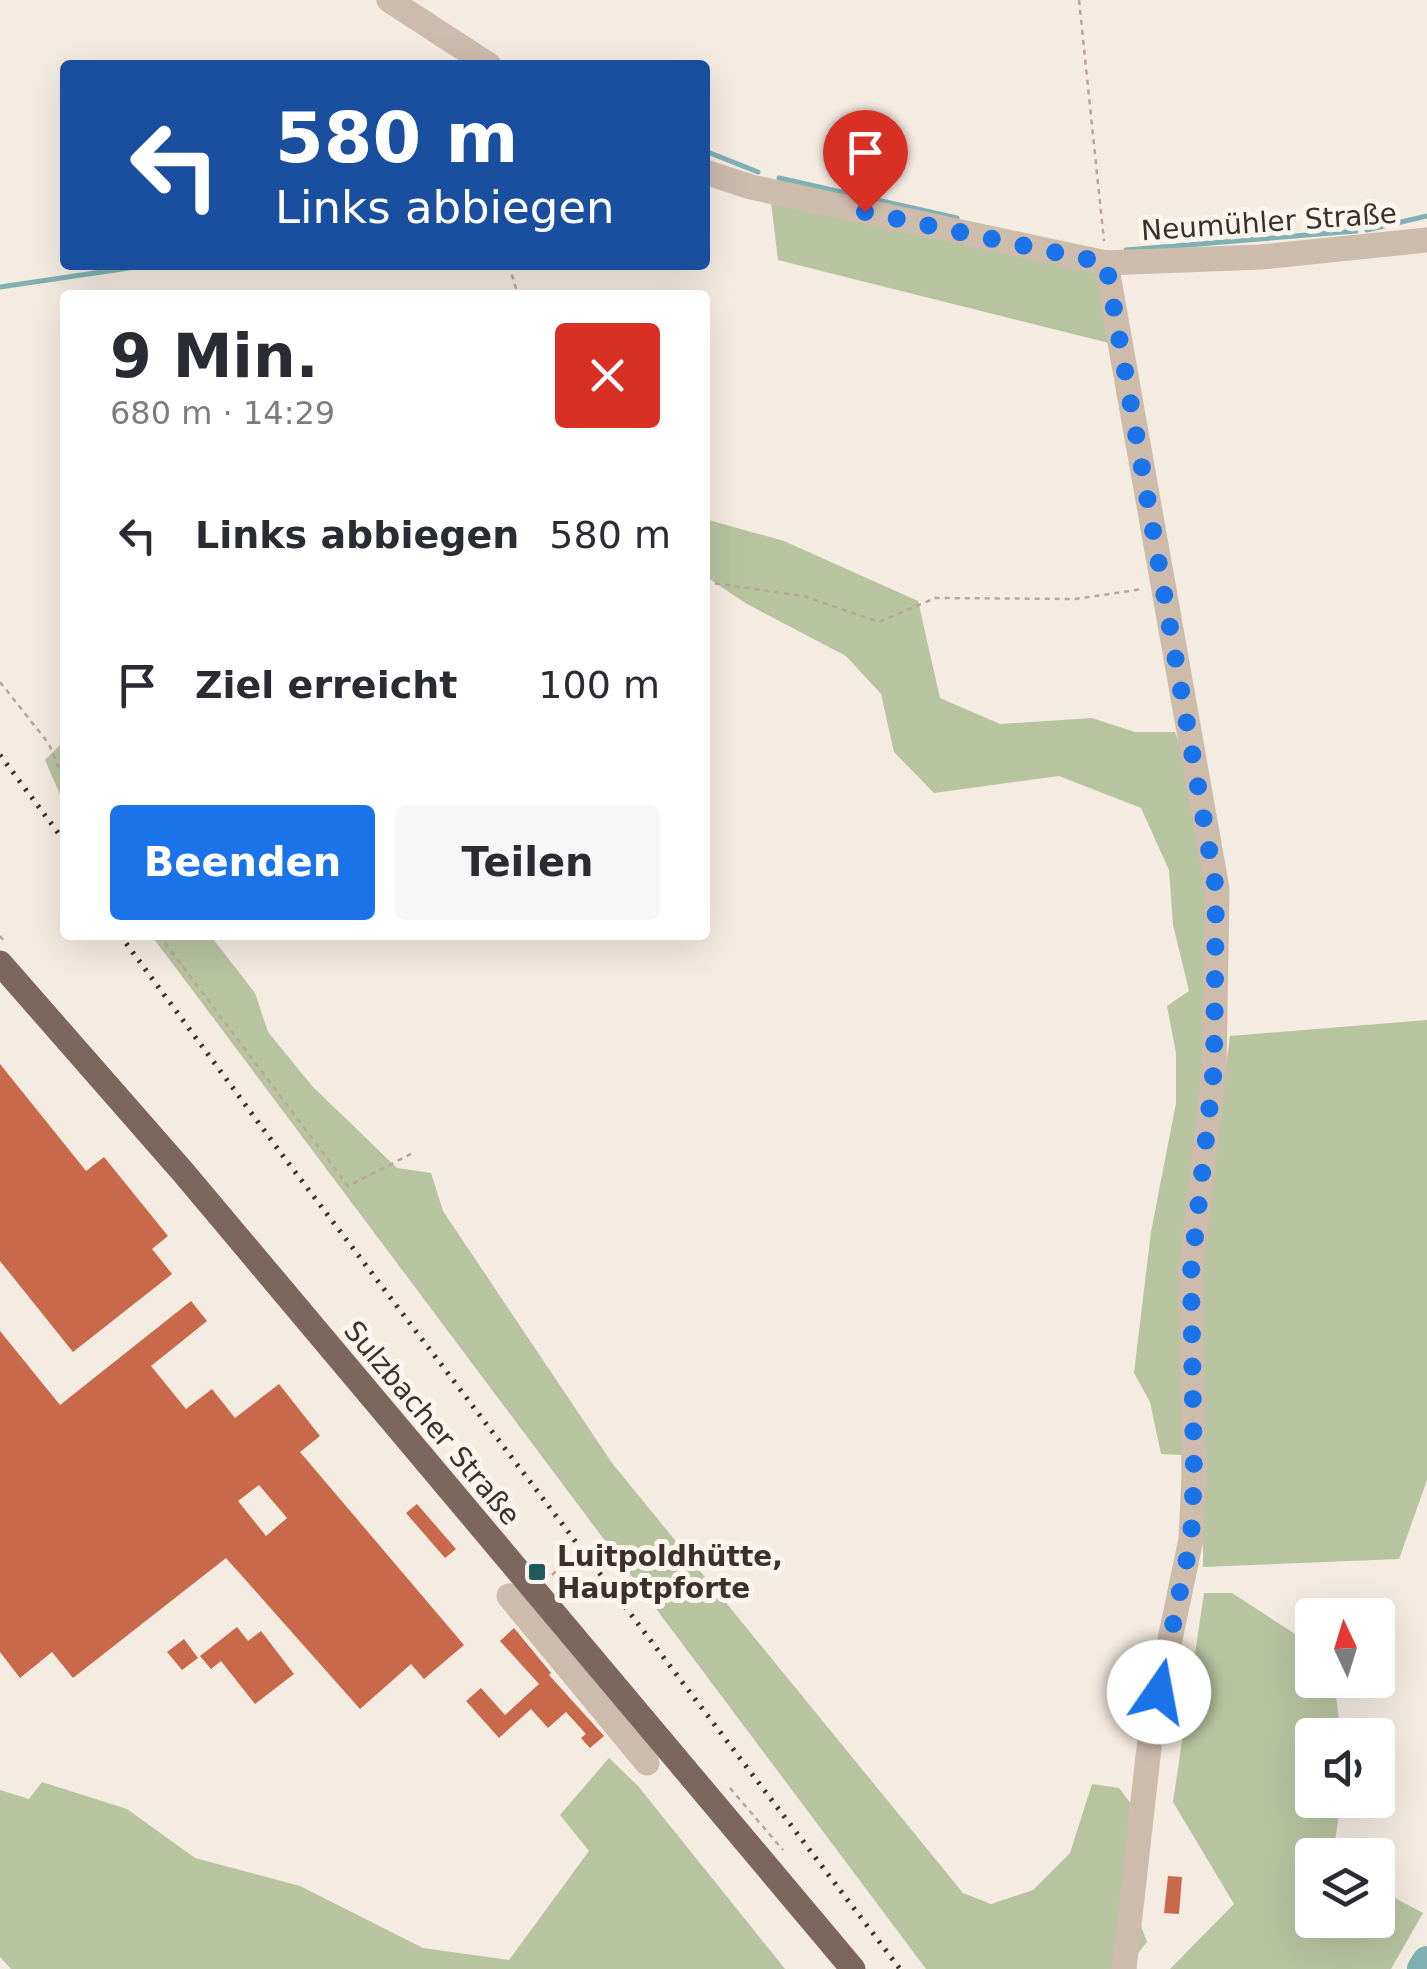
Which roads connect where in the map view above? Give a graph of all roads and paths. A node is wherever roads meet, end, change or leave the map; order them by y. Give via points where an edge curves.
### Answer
1 (389, 0) edge
2 (1079, 0) edge
3 (481, 60) edge
4 (710, 174) edge
5 (1424, 240) edge
6 (1106, 263) junction
7 (710, 583) edge
8 (1164, 586) junction
9 (0, 682) edge
10 (60, 771) edge
11 (163, 940) edge
12 (0, 963) edge
13 (413, 1153) dead end
14 (562, 1567) dead end
15 (544, 1582) dead end
16 (509, 1596) dead end
17 (647, 1764) dead end
18 (853, 1969) edge
19 (1124, 1969) edge

1 - 3 street
2 - 6 path
4 - 6 street, Neumühler Straße
5 - 6 street, Neumühler Straße via 1261,257
6 - 8 street
7 - 8 path via 804,596 879,622 935,598 1075,599
8 - 19 street via 1216,889 1214,1068 1191,1272 1191,1539 1152,1730
9 - 10 path via 49,744
11 - 13 path via 348,1186
12 - 18 main road, Sulzbacher Straße
14 - 15 path
16 - 17 street

